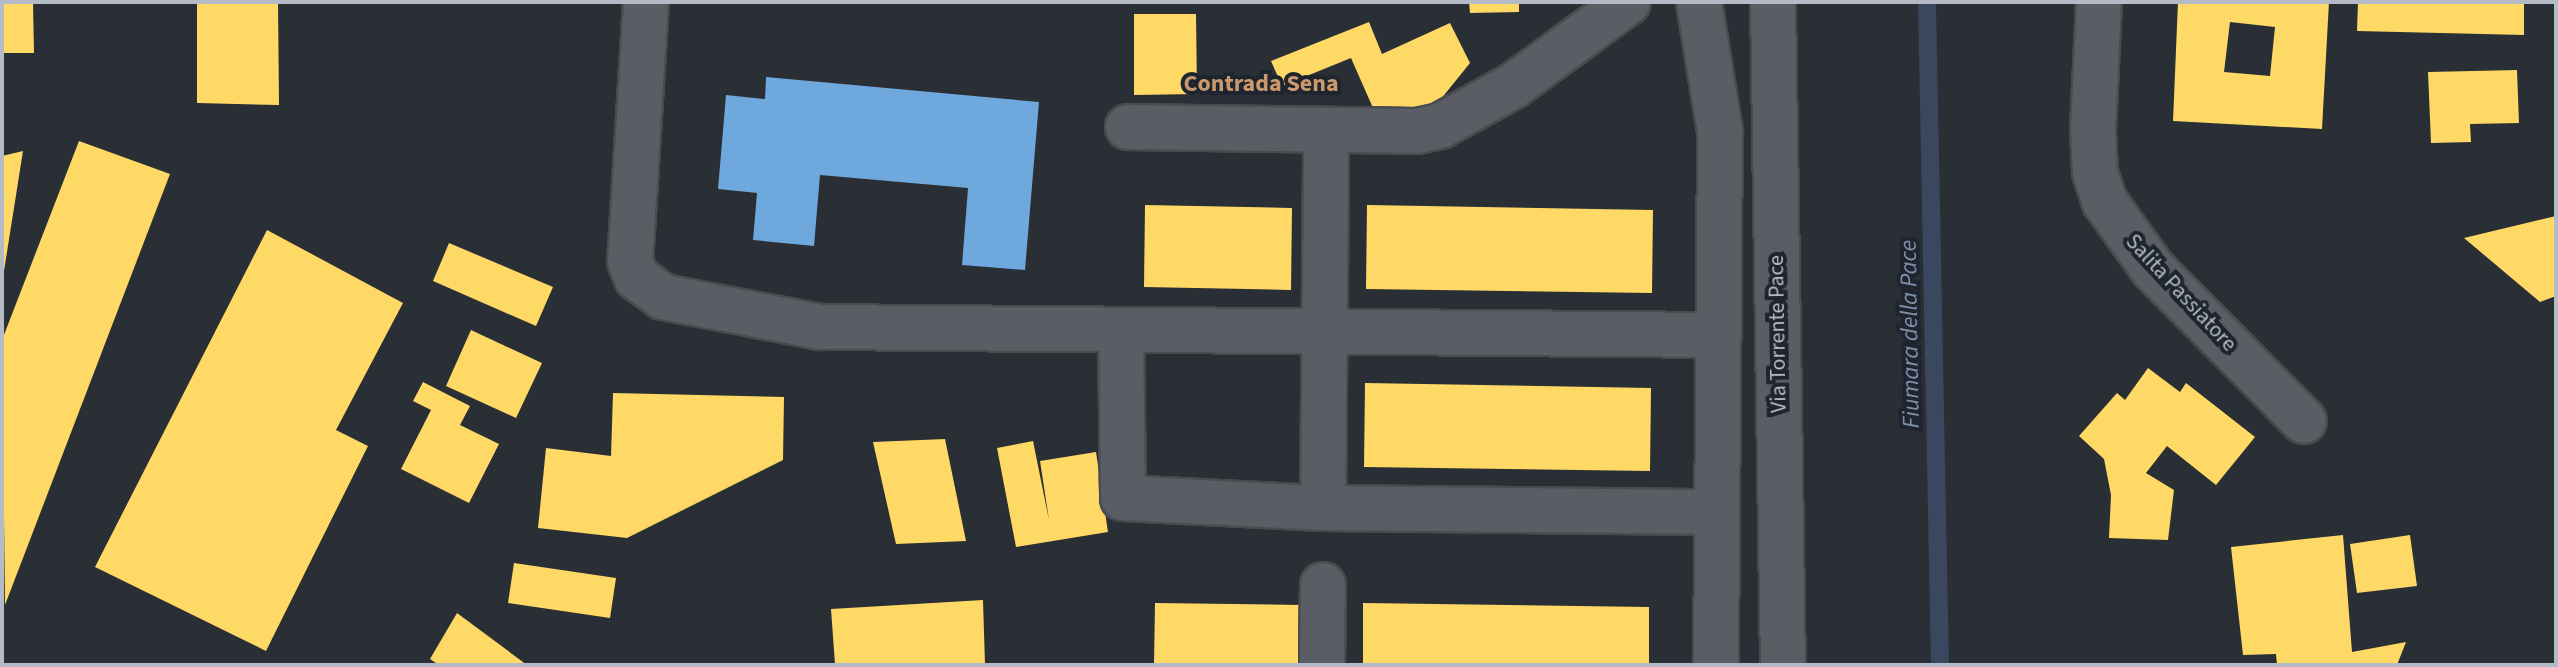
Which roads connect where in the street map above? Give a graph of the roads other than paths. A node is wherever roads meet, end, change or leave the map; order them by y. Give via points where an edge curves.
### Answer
1 (646, 2) edge
2 (1628, 2) edge
3 (1699, 2) edge
4 (1773, 2) edge
5 (2099, 2) edge
6 (1128, 127) dead end
7 (1326, 130) junction
8 (1121, 330) junction
9 (1325, 331) junction
10 (1719, 335) junction
11 (2304, 421) dead end
12 (1323, 508) junction
13 (1717, 512) junction
14 (1323, 585) dead end
15 (1322, 665) edge
16 (1716, 665) edge
17 (1783, 665) edge

1 - 8 street via 630,261 637,278 656,293 820,327
2 - 7 street via 1501,94 1440,126
3 - 10 street via 1720,132
4 - 17 street, Via Torrente Pace
5 - 11 street, Salita Passiatore via 2093,131 2095,172 2105,202 2153,269
6 - 7 street
7 - 9 street
8 - 9 street
8 - 12 street via 1123,498
9 - 10 street
9 - 12 street
10 - 13 street
12 - 13 street
13 - 16 street
14 - 15 street

